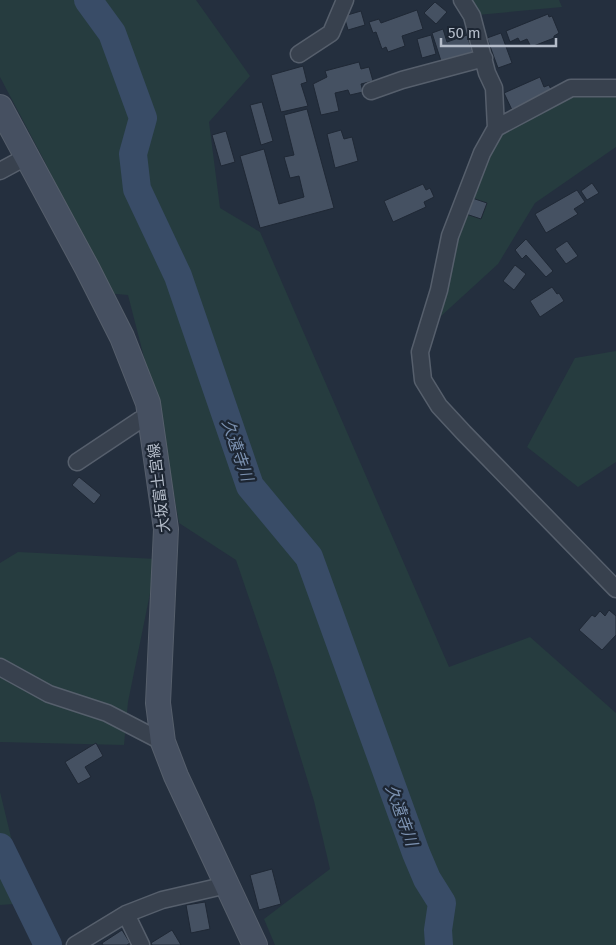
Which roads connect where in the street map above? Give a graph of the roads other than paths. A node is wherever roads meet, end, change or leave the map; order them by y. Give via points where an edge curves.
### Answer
1 (346, 0) edge
2 (462, 0) edge
3 (299, 54) dead end
4 (484, 58) junction
5 (616, 88) edge
6 (371, 91) dead end
7 (0, 107) edge
8 (496, 128) junction
9 (26, 157) junction
10 (0, 172) edge
11 (150, 416) junction
12 (77, 462) dead end
13 (616, 589) edge
14 (0, 667) edge
15 (163, 742) junction
16 (227, 885) junction
17 (126, 914) junction
18 (79, 943) edge
19 (142, 945) edge
20 (255, 945) edge

1 - 3 street via 331,33
2 - 4 street via 472,16
4 - 6 street
4 - 8 street via 494,88
5 - 8 street via 571,88
7 - 9 main road, 大坂富士宮線
8 - 13 street via 482,153 450,236 439,290 420,352 423,380 439,406
9 - 10 street
9 - 11 main road, 大坂富士宮線 via 122,337
11 - 12 street
11 - 15 main road, 大坂富士宮線 via 166,529 158,703
14 - 15 street via 49,694 107,714
15 - 16 main road, 大坂富士宮線
16 - 17 street via 162,900
16 - 20 main road, 大坂富士宮線
17 - 18 street
17 - 19 street

